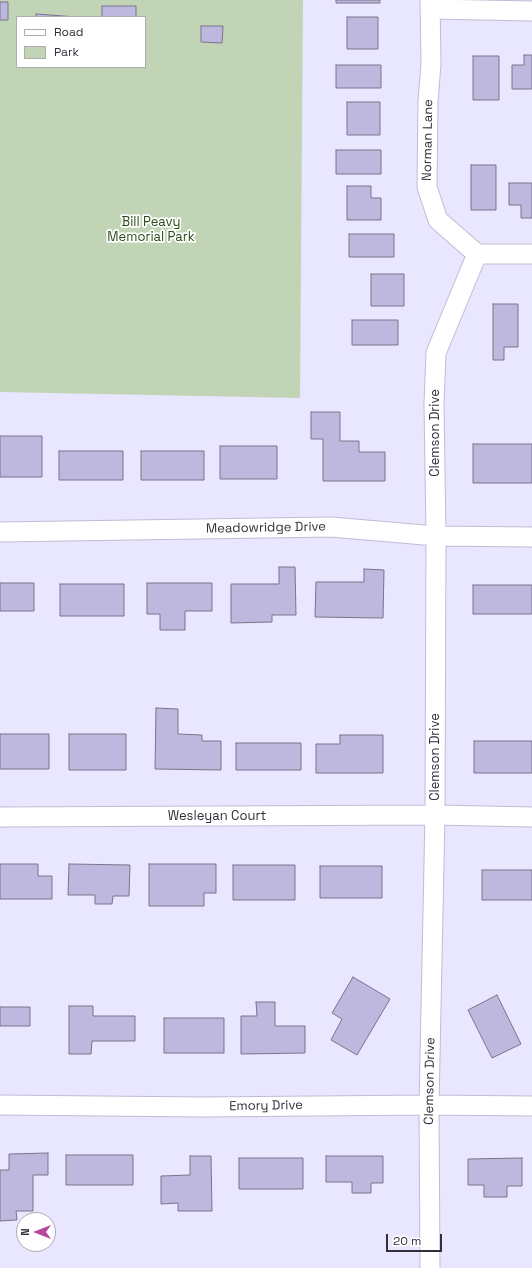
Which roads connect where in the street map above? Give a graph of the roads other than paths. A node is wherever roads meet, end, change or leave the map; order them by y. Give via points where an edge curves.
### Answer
1 (430, 5) edge
2 (532, 11) edge
3 (477, 254) junction
4 (532, 254) edge
5 (0, 532) edge
6 (436, 536) junction
7 (532, 537) edge
8 (435, 816) junction
9 (0, 817) edge
10 (532, 817) edge
11 (0, 1105) edge
12 (429, 1105) junction
13 (532, 1106) edge
14 (430, 1268) edge

1 - 2 street
1 - 3 street, Norman Lane via 427,187 438,220
3 - 4 street
3 - 6 street, Clemson Drive via 436,353
5 - 6 street, Meadowridge Drive via 331,527
6 - 7 street, Meadowridge Drive
6 - 8 street, Clemson Drive
8 - 9 street, Wesleyan Court
8 - 10 street, Wesleyan Court
8 - 12 street, Clemson Drive
11 - 12 street, Emory Drive
12 - 13 street, Emory Drive
12 - 14 street, Clemson Drive

